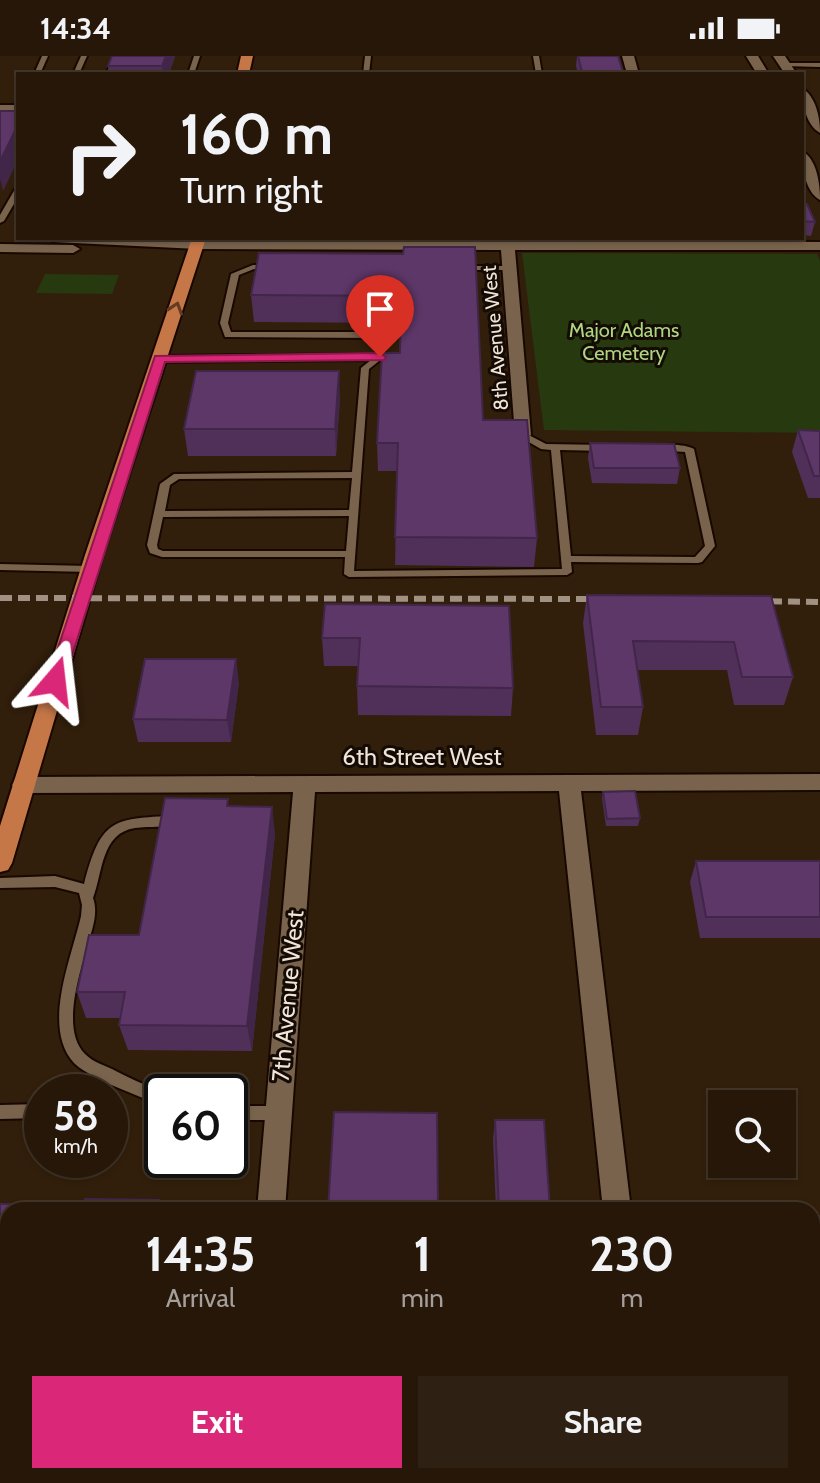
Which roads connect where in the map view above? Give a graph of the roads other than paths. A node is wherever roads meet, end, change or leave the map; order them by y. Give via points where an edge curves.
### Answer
1 (785, 65) edge
2 (820, 65) edge
3 (807, 111) edge
4 (820, 129) edge
5 (804, 160) edge
6 (16, 194) edge
7 (820, 196) edge
8 (0, 221) edge
9 (150, 240) edge
10 (198, 241) edge
11 (507, 242) edge
12 (675, 243) edge
13 (820, 246) edge
14 (0, 248) edge
15 (284, 267) edge
16 (450, 268) edge
17 (509, 268) junction
18 (380, 357) junction
19 (160, 359) junction
20 (523, 435) joint
21 (555, 447) junction
22 (614, 448) edge
23 (644, 448) edge
24 (357, 475) junction
25 (354, 513) junction
26 (159, 514) junction
27 (351, 554) junction
28 (565, 559) junction
29 (0, 567) edge
30 (90, 569) junction
31 (820, 782) edge
32 (305, 783) junction
33 (569, 784) junction
34 (23, 785) junction
35 (184, 820) edge
36 (0, 863) edge
37 (0, 883) edge
38 (88, 896) junction
39 (108, 1074) edge
40 (24, 1111) edge
41 (0, 1112) edge
42 (248, 1113) edge
43 (278, 1113) junction
44 (272, 1202) edge
45 (616, 1202) edge

1 - 2 lane
3 - 4 street
5 - 7 street
6 - 8 lane
9 - 10 street
10 - 11 street via 377,251
10 - 14 street via 168,250
19 -> 10 main road
11 - 12 street
11 - 17 street, 8th Avenue West
12 - 13 street
15 - 18 lane via 253,267 235,274 224,323 228,335 382,335
16 - 17 lane
17 - 20 street, 8th Avenue West
18 - 19 lane
18 - 24 lane via 365,368
19 - 30 main road
20 - 21 lane
21 - 22 lane
21 - 28 lane
23 - 28 lane via 689,449 710,546 698,560
24 - 25 lane
24 - 26 lane via 177,476 165,484
25 - 26 lane
25 - 27 lane
26 - 27 lane via 152,545 158,554
27 - 28 lane via 349,574 567,572
29 - 30 lane
30 - 34 main road
31 - 33 street, 6th Street West
32 - 33 street, 6th Street West
32 - 34 street, 6th Street West
32 - 43 street, 7th Avenue West
33 - 45 street
34 - 36 main road
35 - 38 lane via 127,824 109,832
37 - 38 lane via 76,885
38 - 39 lane via 65,1029 80,1059
40 - 41 lane
42 - 43 lane
43 - 44 street, 7th Avenue West

